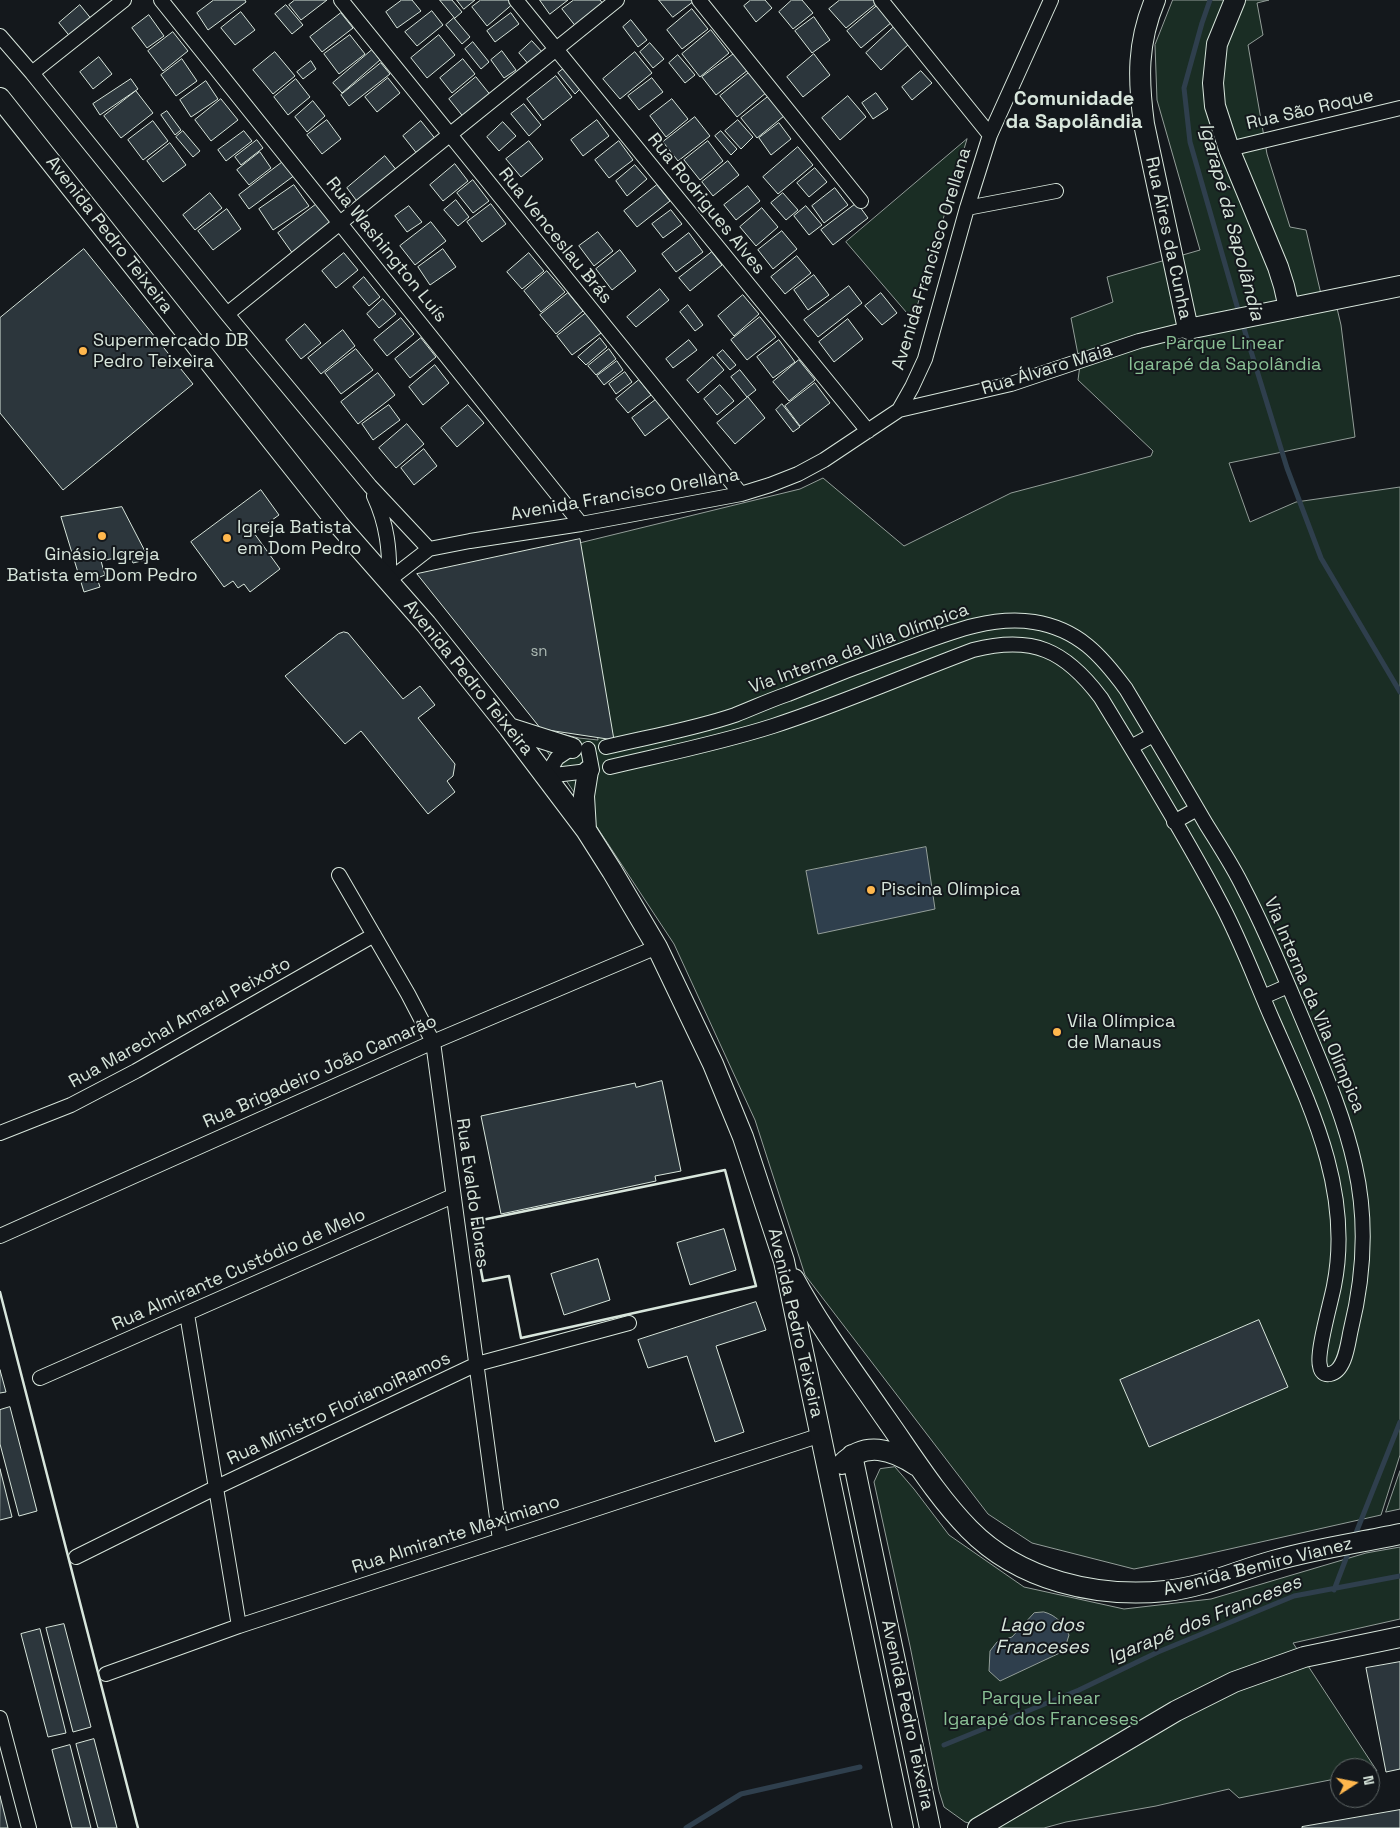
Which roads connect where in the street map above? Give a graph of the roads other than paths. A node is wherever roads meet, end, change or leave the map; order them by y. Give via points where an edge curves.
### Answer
1 (124, 0) edge
2 (161, 0) edge
3 (341, 0) edge
4 (516, 0) edge
5 (617, 0) edge
6 (699, 0) edge
7 (881, 0) edge
8 (1051, 0) edge
9 (1156, 0) edge
10 (1235, 0) edge
11 (0, 36) edge
12 (555, 49) junction
13 (32, 73) junction
14 (0, 98) edge
15 (1400, 108) edge
16 (449, 134) junction
17 (990, 135) junction
18 (1229, 149) junction
19 (1056, 190) dead end
20 (861, 201) dead end
21 (967, 208) junction
22 (340, 223) junction
23 (1400, 286) edge
24 (1289, 308) junction
25 (227, 314) junction
26 (1188, 329) junction
27 (899, 410) junction
28 (868, 431) junction
29 (370, 486) junction
30 (741, 494) junction
31 (581, 524) junction
32 (429, 549) junction
33 (389, 580) junction
34 (735, 714) junction
35 (509, 728) junction
36 (744, 734) junction
37 (1153, 735) junction
38 (606, 747) dead end
39 (1131, 747) junction
40 (580, 749) junction
41 (610, 766) dead end
42 (590, 770) junction
43 (546, 776) junction
44 (1197, 809) junction
45 (1174, 822) junction
46 (586, 830) junction
47 (339, 875) dead end
48 (374, 935) junction
49 (657, 946) junction
50 (1288, 986) junction
51 (1263, 998) junction
52 (433, 1042) junction
53 (1344, 1125) junction
54 (0, 1133) edge
55 (1321, 1134) junction
56 (453, 1196) junction
57 (0, 1236) edge
58 (784, 1261) junction
59 (187, 1314) junction
60 (628, 1323) dead end
61 (477, 1364) junction
62 (40, 1378) dead end
63 (820, 1435) junction
64 (852, 1455) junction
65 (921, 1468) junction
66 (830, 1480) junction
67 (217, 1487) junction
68 (1394, 1536) edge
69 (500, 1540) junction
70 (76, 1557) dead end
71 (239, 1626) junction
72 (1400, 1637) edge
73 (106, 1674) dead end
74 (0, 1718) edge
75 (898, 1808) junction
76 (929, 1826) edge
77 (29, 1828) edge
78 (903, 1828) edge
79 (978, 1828) edge

1 - 13 street
2 - 22 street, Rua Washington Luís
3 - 16 street, Rua Venceslau Brás
4 - 12 street, Rua Rodrigues Alves
5 - 12 street
6 - 20 street
7 - 17 street
8 - 17 street, Avenida Francisco Orellana
9 - 26 street, Rua Aires da Cunha via 1140,54 1141,100
10 - 18 street via 1217,44 1213,74 1215,106
11 - 13 street
12 - 16 street
12 - 28 street, Rua Rodrigues Alves
13 - 25 street
14 - 33 street, Avenida Pedro Teixeira via 339,525
15 - 18 street, Rua São Roque
16 - 22 street
16 - 30 street, Rua Venceslau Brás
17 - 21 street, Avenida Francisco Orellana
18 - 24 street via 1278,267
19 - 21 street
21 - 27 street, Avenida Francisco Orellana via 924,359
22 - 25 street
22 - 31 street, Rua Washington Luís
23 - 24 street, Rua Álvaro Maia
24 - 26 street, Rua Álvaro Maia
25 - 29 street
26 - 27 street, Rua Álvaro Maia via 1139,341 1011,384
27 - 28 street, Avenida Francisco Orellana
28 - 30 street, Avenida Francisco Orellana via 798,474
29 - 32 street
29 - 33 street via 388,536
30 - 31 street, Avenida Francisco Orellana
31 - 32 street, Avenida Francisco Orellana
32 - 33 street, Avenida Francisco Orellana
33 - 35 street, Avenida Pedro Teixeira
34 - 36 street
34 - 37 street, Via Interna da Vila Olímpica via 954,632 1012,620 1059,629 1080,640 1104,660 1126,689
34 - 38 street, Via Interna da Vila Olímpica
35 - 40 street
35 - 43 street, Avenida Pedro Teixeira
36 - 39 street, Via Interna da Vila Olímpica via 868,692 973,650 1008,644 1043,650 1066,660 1086,677
36 - 41 street, Via Interna da Vila Olímpica
37 - 39 street
37 - 44 street, Via Interna da Vila Olímpica
39 - 45 street, Via Interna da Vila Olímpica
40 - 42 street
40 - 43 street, Avenida Pedro Teixeira via 557,758
42 - 43 street
42 - 46 street via 584,796
43 - 46 street, Avenida Pedro Teixeira
44 - 45 street
44 - 50 street, Via Interna da Vila Olímpica via 1243,887
45 - 51 street, Via Interna da Vila Olímpica via 1219,900
46 - 49 street, Avenida Pedro Teixeira
47 - 48 street, Rua Evaldo Flores
48 - 52 street, Rua Evaldo Flores
48 - 54 street, Rua Marechal Amaral Peixoto via 72,1105
49 - 52 street, Rua Brigadeiro João Camarão
49 - 58 street, Avenida Pedro Teixeira via 736,1119
50 - 51 street
50 - 53 street, Via Interna da Vila Olímpica
51 - 55 street, Via Interna da Vila Olímpica
52 - 56 street, Rua Evaldo Flores
52 - 57 street, Rua Brigadeiro João Camarão
53 - 55 street
53 - 55 street, Via Interna da Vila Olímpica via 1361,1208 1360,1281 1344,1358 1335,1372 1327,1374 1320,1369 1319,1357 1335,1281 1339,1239 1337,1203
56 - 59 street, Rua Almirante Custódio de Melo
56 - 61 street, Rua Evaldo Flores
58 - 63 street, Avenida Pedro Teixeira
58 - 65 street, Avenida Bemiro Vianez via 829,1337
59 - 62 street, Rua Almirante Custódio de Melo
59 - 67 street
60 - 61 street, Rua Ministro FlorianoiRamos
61 - 67 street, Rua Ministro FlorianoiRamos
61 - 69 street, Rua Evaldo Flores
63 - 66 street, Avenida Pedro Teixeira
63 - 69 street, Rua Almirante Maximiano
64 - 65 street, Avenida Bemiro Vianez via 862,1451 890,1451
64 - 66 street
64 - 76 street, Avenida Pedro Teixeira
65 - 68 street, Avenida Bemiro Vianez via 970,1530 995,1550 1023,1567 1080,1588 1109,1592 1169,1591 1273,1561
66 - 75 street, Avenida Pedro Teixeira
67 - 70 street, Rua Ministro FlorianoiRamos
67 - 71 street
69 - 71 street, Rua Almirante Maximiano
71 - 73 street, Rua Almirante Maximiano
72 - 79 street via 1304,1657 1234,1682 1176,1711
74 - 77 street
75 - 76 street via 906,1816
75 - 78 street, Avenida Pedro Teixeira

